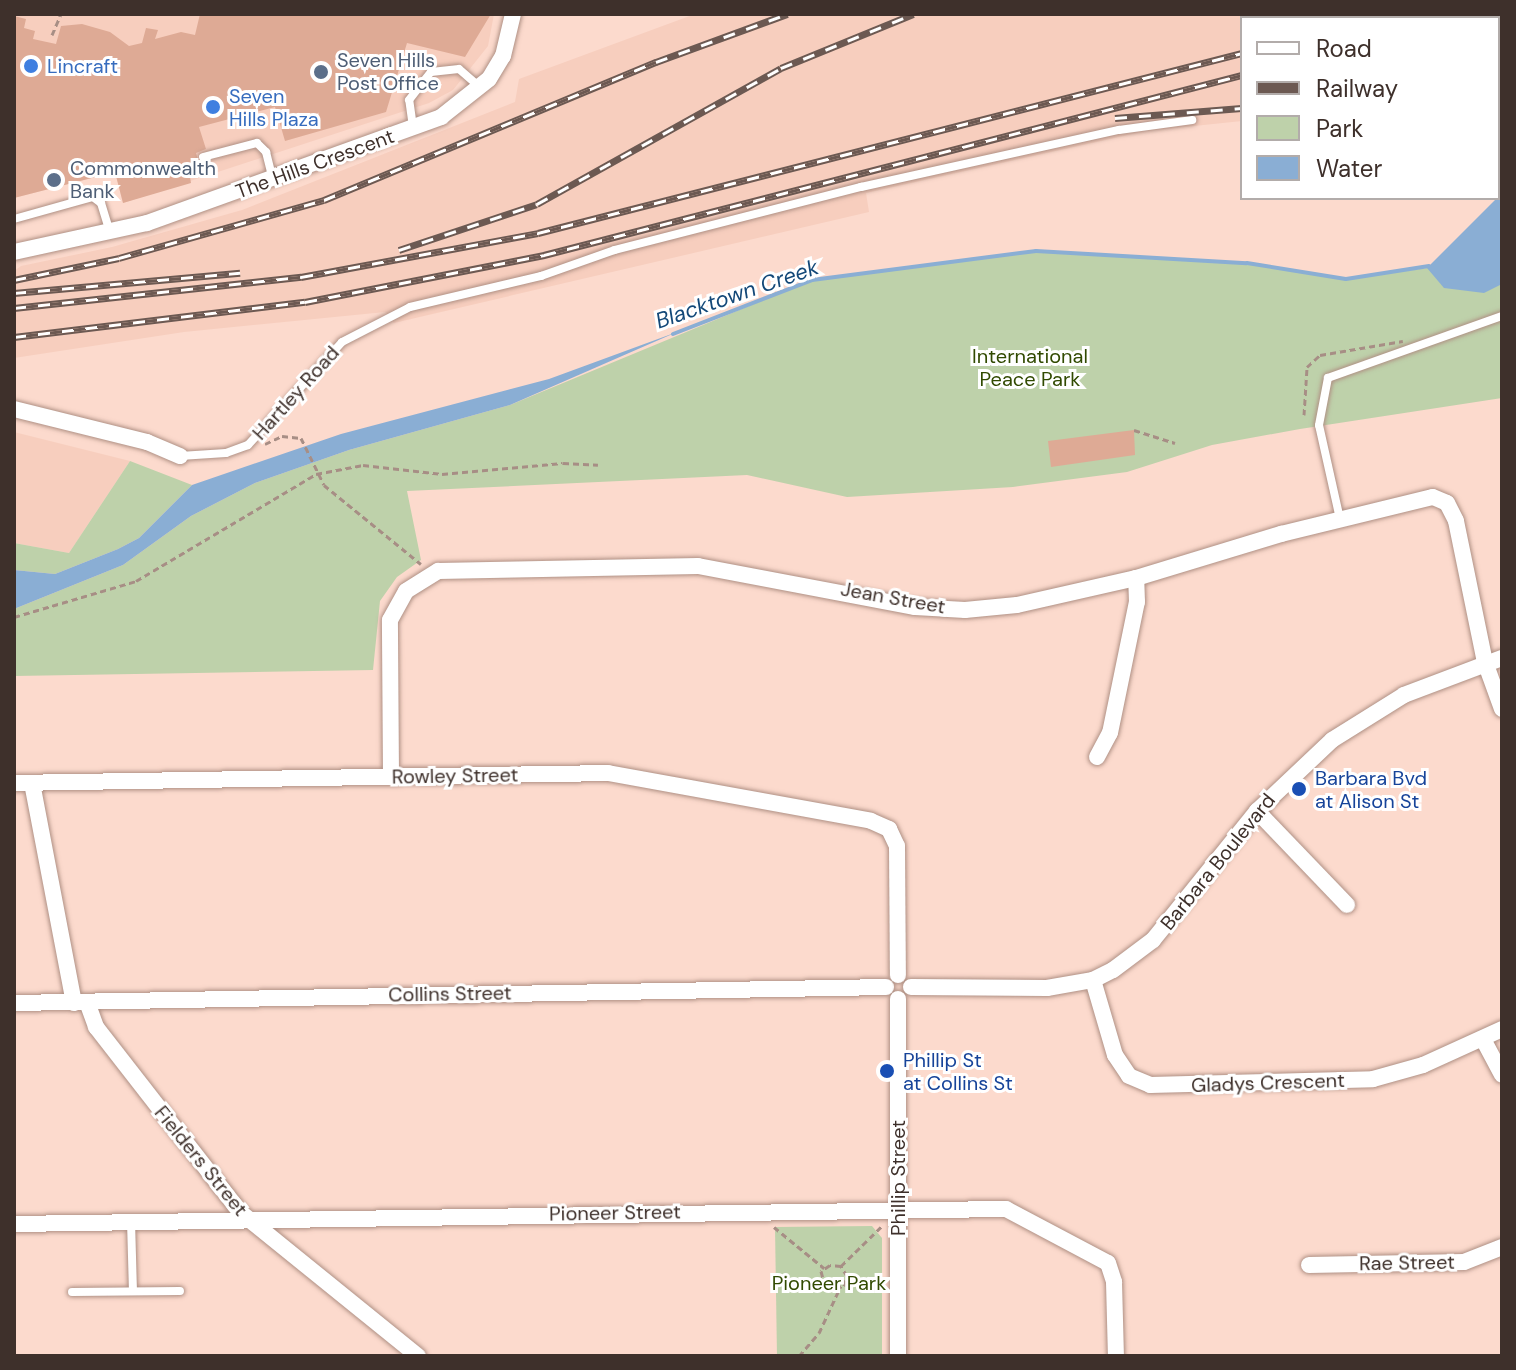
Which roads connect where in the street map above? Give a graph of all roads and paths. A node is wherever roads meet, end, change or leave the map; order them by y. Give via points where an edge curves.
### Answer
1 (61, 14) edge
2 (513, 14) edge
3 (52, 35) dead end
4 (481, 88) junction
5 (1192, 120) dead end
6 (413, 128) junction
7 (203, 157) dead end
8 (273, 181) junction
9 (14, 219) edge
10 (110, 233) junction
11 (14, 251) edge
12 (1502, 316) edge
13 (14, 409) edge
14 (1134, 430) dead end
15 (304, 443) dead end
16 (1175, 443) dead end
17 (180, 456) joint
18 (598, 465) dead end
19 (316, 474) junction
20 (1340, 519) junction
21 (428, 574) junction
22 (1136, 578) junction
23 (14, 617) edge
24 (1502, 658) edge
25 (1485, 662) junction
26 (1502, 709) edge
27 (1097, 757) dead end
28 (391, 777) junction
29 (14, 783) edge
30 (32, 783) junction
31 (1257, 811) junction
32 (889, 829) joint
33 (1347, 905) dead end
34 (1093, 980) junction
35 (894, 987) junction
36 (80, 1002) junction
37 (14, 1003) edge
38 (1502, 1029) edge
39 (1484, 1041) junction
40 (1502, 1075) edge
41 (898, 1208) junction
42 (248, 1219) junction
43 (131, 1221) junction
44 (14, 1224) edge
45 (771, 1225) dead end
46 (1502, 1247) edge
47 (1309, 1265) dead end
48 (841, 1266) junction
49 (824, 1268) junction
50 (838, 1290) junction
51 (133, 1291) junction
52 (180, 1291) dead end
53 (72, 1292) dead end
54 (418, 1356) edge
55 (799, 1356) edge
56 (898, 1356) edge
57 (1116, 1356) edge

1 - 3 path
2 - 4 street, The Hills Crescent via 503,56
4 - 6 street, The Hills Crescent via 454,110
4 - 6 lane via 459,69 431,72 409,100
5 - 17 lane, Hartley Road via 1119,130 861,187 388,316 329,354 248,445 226,453
6 - 8 street, The Hills Crescent
7 - 8 lane via 257,143 266,152
8 - 10 street, The Hills Crescent
9 - 10 lane via 93,197 101,203
10 - 11 street, The Hills Crescent
12 - 20 lane via 1328,378 1319,425
13 - 17 street, Hartley Road via 147,442
14 - 16 path
15 - 19 path
18 - 19 path via 563,463 442,474 363,465
19 - 21 path
19 - 23 path via 136,581
20 - 22 street, Jean Street
20 - 25 street, Jean Street via 1421,499 1447,503 1456,521
21 - 22 street, Jean Street via 447,569 698,566 915,607 965,610 1017,605
21 - 28 street via 401,596 390,620
22 - 27 street via 1137,602 1113,718
24 - 25 street, Barbara Boulevard
25 - 26 street
25 - 31 street, Barbara Boulevard via 1418,688 1366,717 1313,756
28 - 30 street, Rowley Street
28 - 32 street, Rowley Street via 625,774 871,821
29 - 30 street, Rowley Street
30 - 36 street, Fielders Street
31 - 33 street
31 - 34 street, Barbara Boulevard via 1153,940
32 - 35 street, Phillip Street via 897,846
34 - 35 street, Barbara Boulevard via 1047,988 911,987 907,996
34 - 39 street, Gladys Crescent via 1115,1055 1129,1076 1150,1085 1373,1079
35 - 36 street, Collins Street
35 - 41 street, Phillip Street
36 - 37 street, Collins Street
36 - 42 street, Fielders Street
38 - 39 street, Gladys Crescent
39 - 40 street
41 - 42 street, Pioneer Street
41 - 48 path
41 - 56 street, Phillip Street
41 - 57 street, Pioneer Street via 1006,1209 1102,1258 1113,1271
42 - 43 street, Pioneer Street
42 - 54 street, Fielders Street
43 - 44 street, Pioneer Street
43 - 51 lane
45 - 49 path
46 - 47 street, Rae Street via 1464,1262
48 - 49 path
48 - 50 path via 847,1280
49 - 50 path via 823,1287
50 - 55 path via 819,1333
51 - 52 lane
51 - 53 lane

